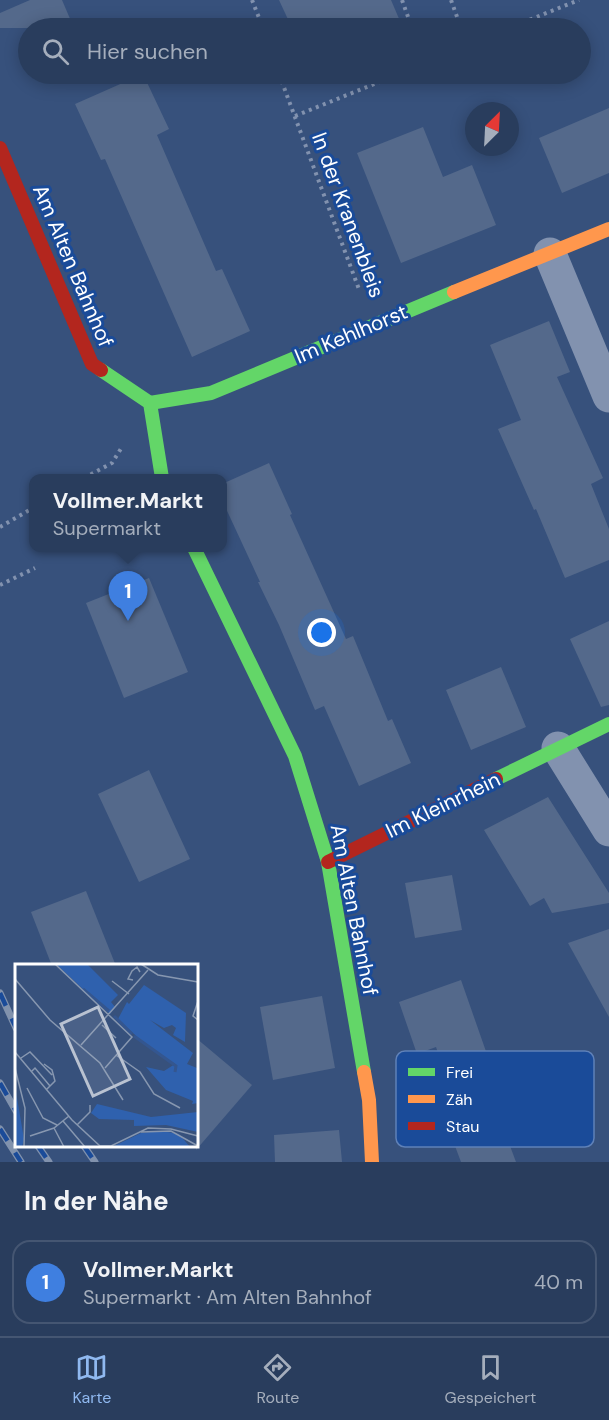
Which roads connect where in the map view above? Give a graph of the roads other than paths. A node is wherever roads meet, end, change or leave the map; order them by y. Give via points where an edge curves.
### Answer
1 (0, 148) edge
2 (609, 229) edge
3 (550, 254) junction
4 (609, 396) edge
5 (150, 403) junction
6 (161, 474) edge
7 (196, 552) edge
8 (609, 724) edge
9 (558, 748) junction
10 (609, 830) edge
11 (328, 862) junction
12 (372, 1162) edge

1 - 5 street, Am Alten Bahnhof via 92,364
2 - 3 street, Im Kehlhorst
3 - 4 street
3 - 5 street, Im Kehlhorst via 211,393
5 - 6 street
7 - 11 street, Am Alten Bahnhof via 295,756
8 - 9 street, Im Kleinrhein
9 - 10 street
9 - 11 street, Im Kleinrhein
11 - 12 street, Am Alten Bahnhof via 369,1100

